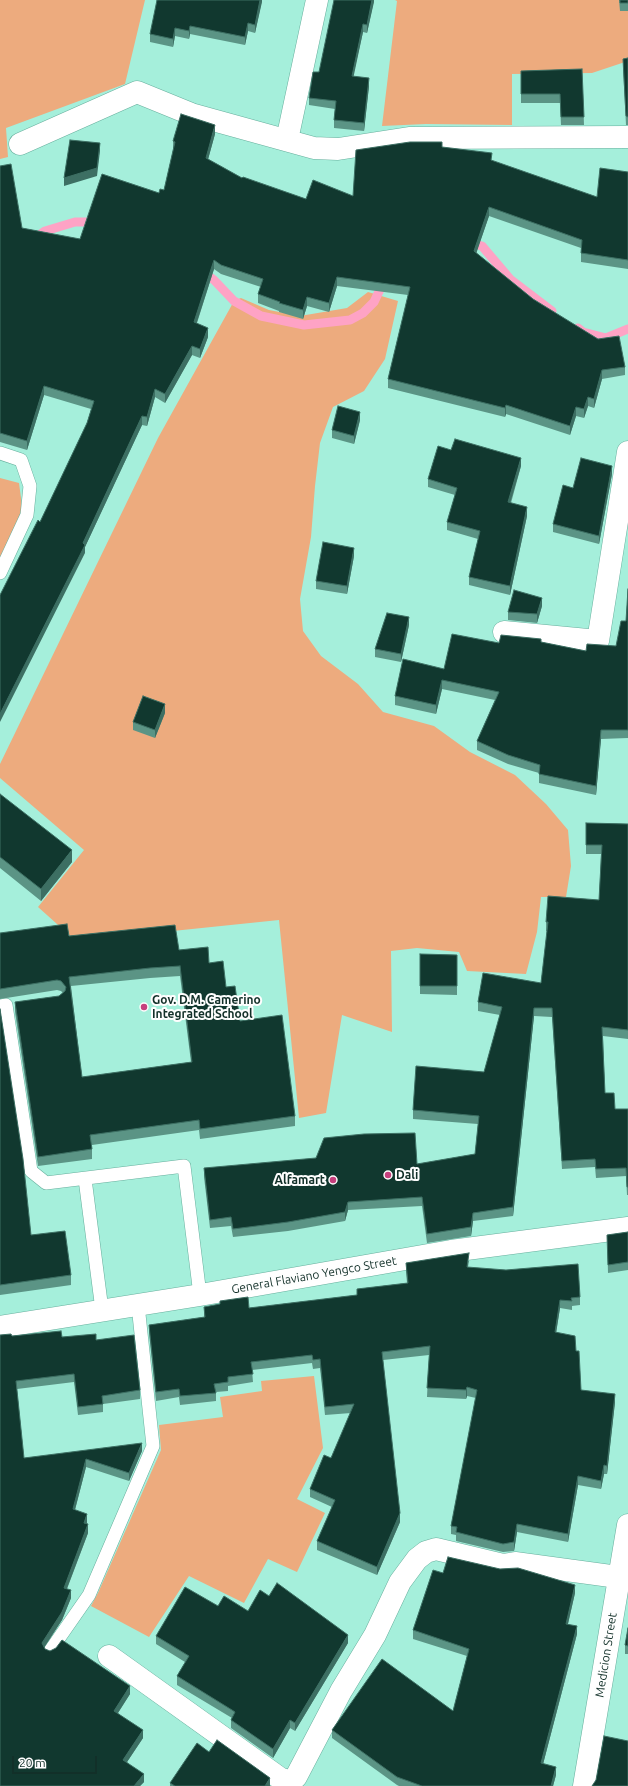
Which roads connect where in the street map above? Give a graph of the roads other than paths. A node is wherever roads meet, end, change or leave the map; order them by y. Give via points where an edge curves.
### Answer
1 (317, 0) edge
2 (628, 137) edge
3 (287, 140) junction
4 (20, 144) dead end
5 (628, 452) edge
6 (0, 453) edge
7 (0, 573) edge
8 (504, 632) dead end
9 (21, 1003) edge
10 (3, 1005) edge
11 (85, 1179) junction
12 (628, 1228) edge
13 (200, 1295) junction
14 (138, 1305) junction
15 (102, 1310) junction
16 (0, 1327) edge
17 (628, 1525) edge
18 (618, 1577) junction
19 (50, 1651) edge
20 (109, 1656) dead end
21 (584, 1786) edge

1 - 3 street
2 - 3 street via 409,138 338,149 314,148
3 - 4 street via 191,114 137,92
5 - 8 street via 598,641
6 - 7 lane via 21,460 30,486 27,515
9 - 10 lane
10 - 11 lane via 31,1171 46,1183
11 - 13 lane via 184,1166
11 - 15 lane
12 - 13 street, General Flaviano Yengco Street via 451,1251
13 - 14 street, General Flaviano Yengco Street
14 - 15 street, General Flaviano Yengco Street
14 - 19 lane via 153,1446 89,1595
15 - 16 street, General Flaviano Yengco Street
17 - 18 street, Medicion Street
18 - 20 street via 515,1563 503,1565 436,1549 426,1552 417,1559 400,1582 375,1635 341,1692 296,1777 289,1781 281,1779
18 - 21 street, Medicion Street

